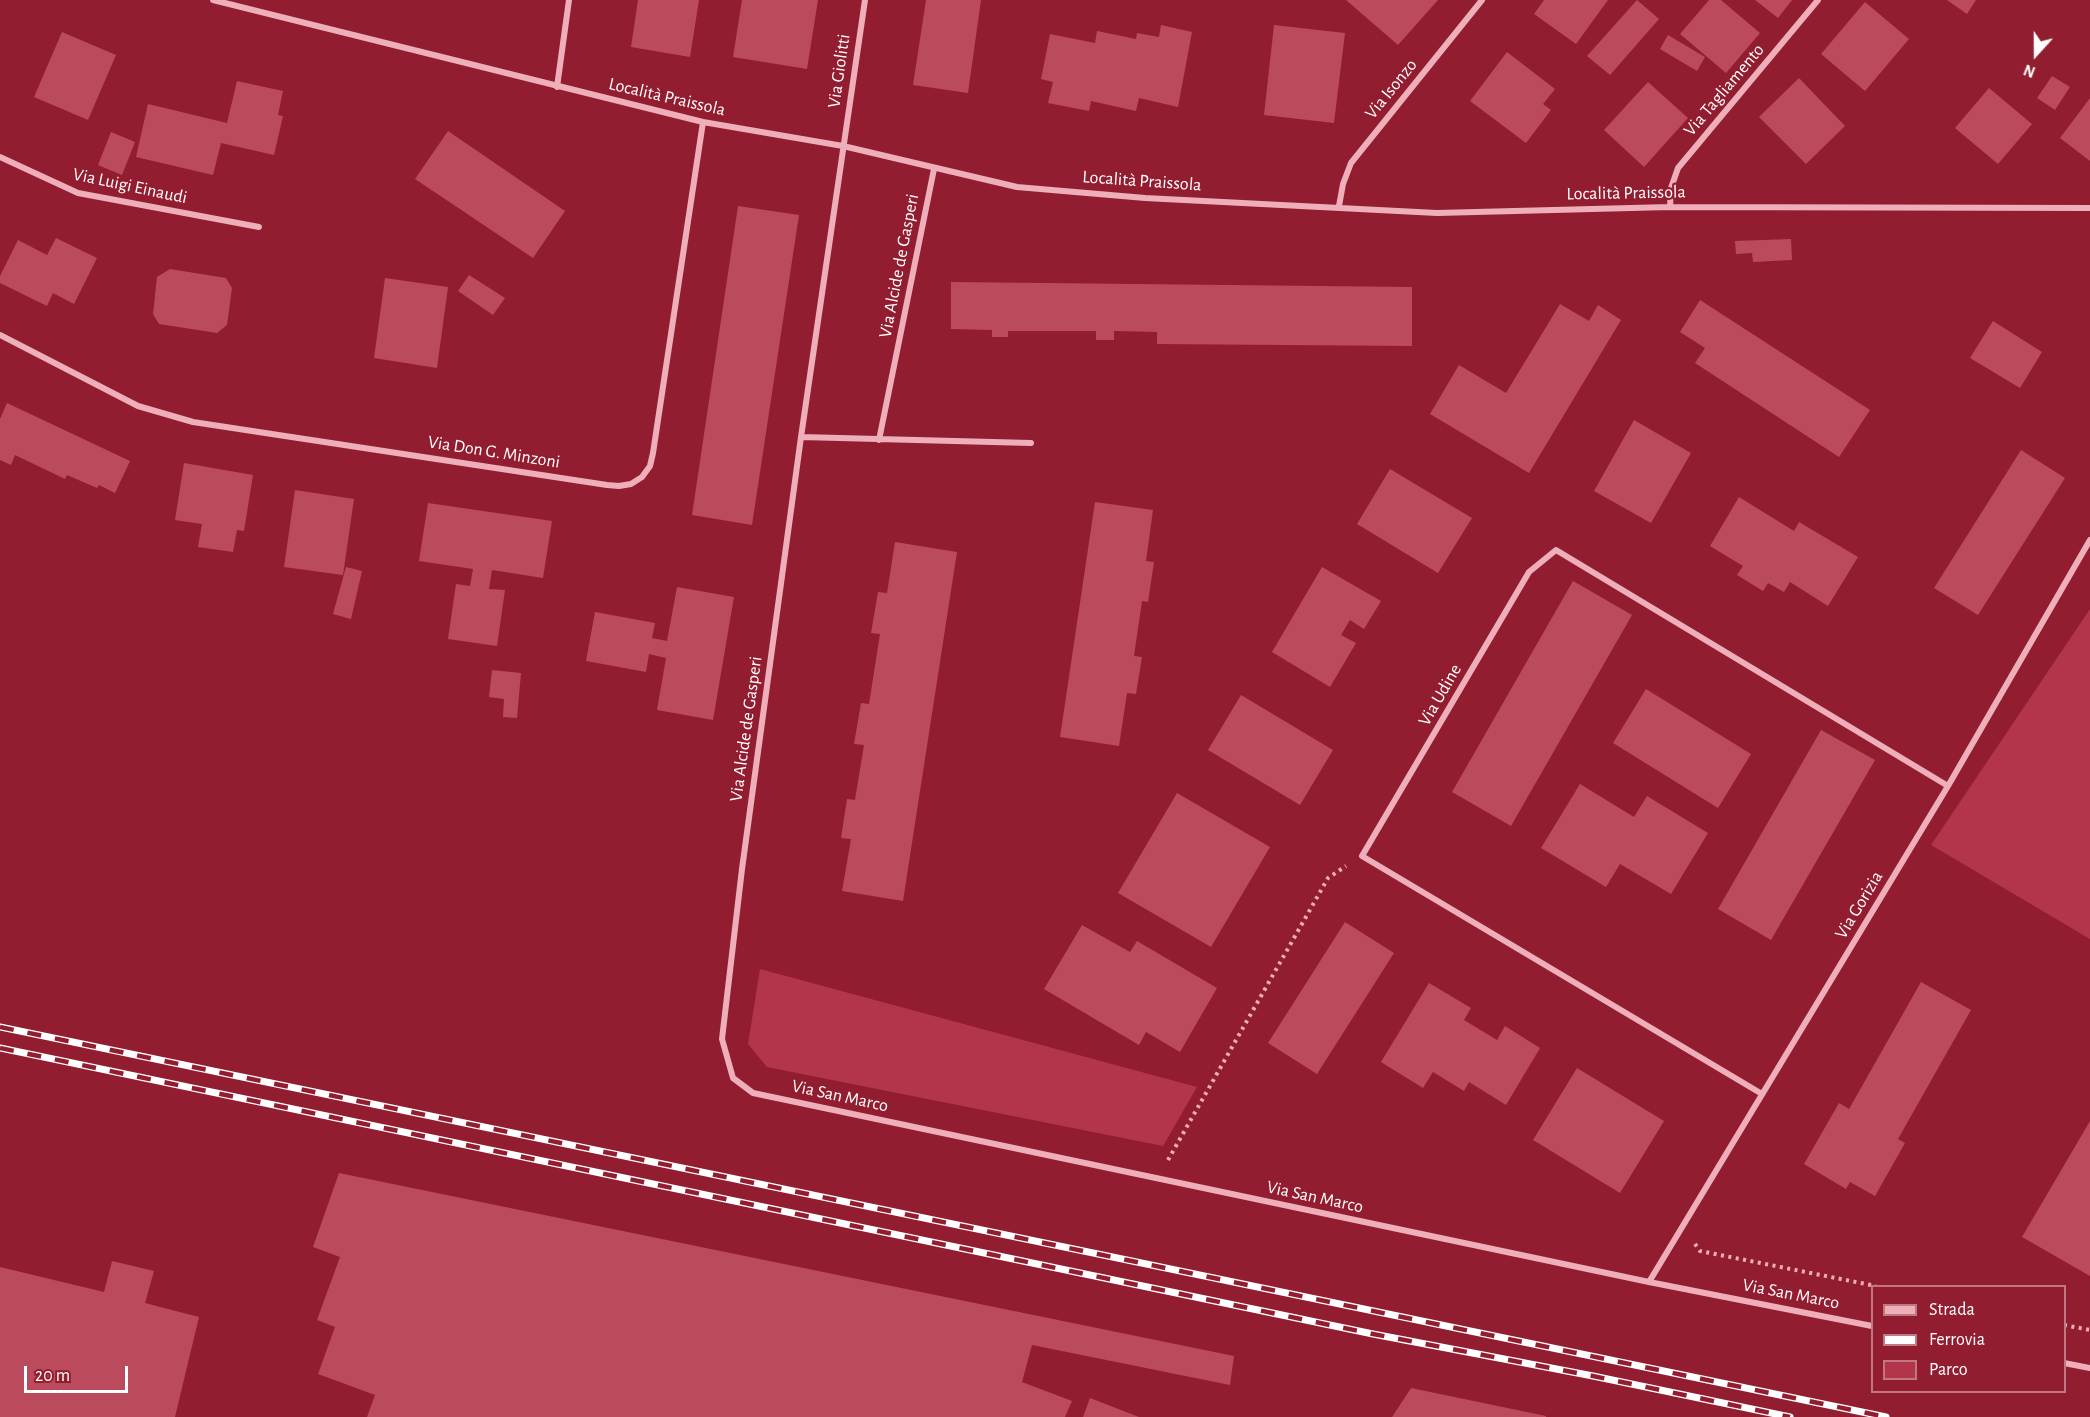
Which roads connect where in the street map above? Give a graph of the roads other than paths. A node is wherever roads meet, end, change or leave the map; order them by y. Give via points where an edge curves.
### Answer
1 (213, 0) edge
2 (569, 0) edge
3 (865, 0) edge
4 (1482, 0) edge
5 (1818, 0) edge
6 (557, 87) junction
7 (702, 122) junction
8 (843, 146) junction
9 (0, 157) edge
10 (934, 169) junction
11 (1339, 206) junction
12 (1670, 207) junction
13 (2090, 208) edge
14 (259, 227) dead end
15 (0, 335) edge
16 (801, 436) junction
17 (879, 440) junction
18 (1031, 443) dead end
19 (2090, 540) edge
20 (1948, 786) junction
21 (753, 1093) joint
22 (1762, 1094) junction
23 (1649, 1282) junction
24 (1871, 1326) edge
25 (2066, 1363) edge
26 (2090, 1368) edge

1 - 6 street, Località Praissola
2 - 6 street
3 - 8 street, Via Giolitti
4 - 11 street, Via Isonzo via 1351,163
5 - 12 street, Via Tagliamento via 1678,168
6 - 7 street, Località Praissola
7 - 8 street, Località Praissola
7 - 15 street, Via Don G. Minzoni via 653,453 650,466 631,484 613,486 193,422 138,406
8 - 10 street, Località Praissola
8 - 16 street, Via Giolitti
9 - 14 street, Via Luigi Einaudi via 78,193
10 - 11 street, Località Praissola via 1017,188
10 - 17 street, Via Alcide de Gasperi
11 - 12 street, Località Praissola via 1437,213
12 - 13 street, Località Praissola
16 - 17 street
16 - 21 street, Via Alcide de Gasperi via 722,1039 733,1078
17 - 18 street
19 - 20 street, Via Gorizia
20 - 22 street, Via Gorizia
20 - 22 street, Via Udine via 1556,550 1529,572 1362,856
21 - 23 street, Via San Marco
22 - 23 street, Via Gorizia
23 - 24 street, Via San Marco
25 - 26 street

